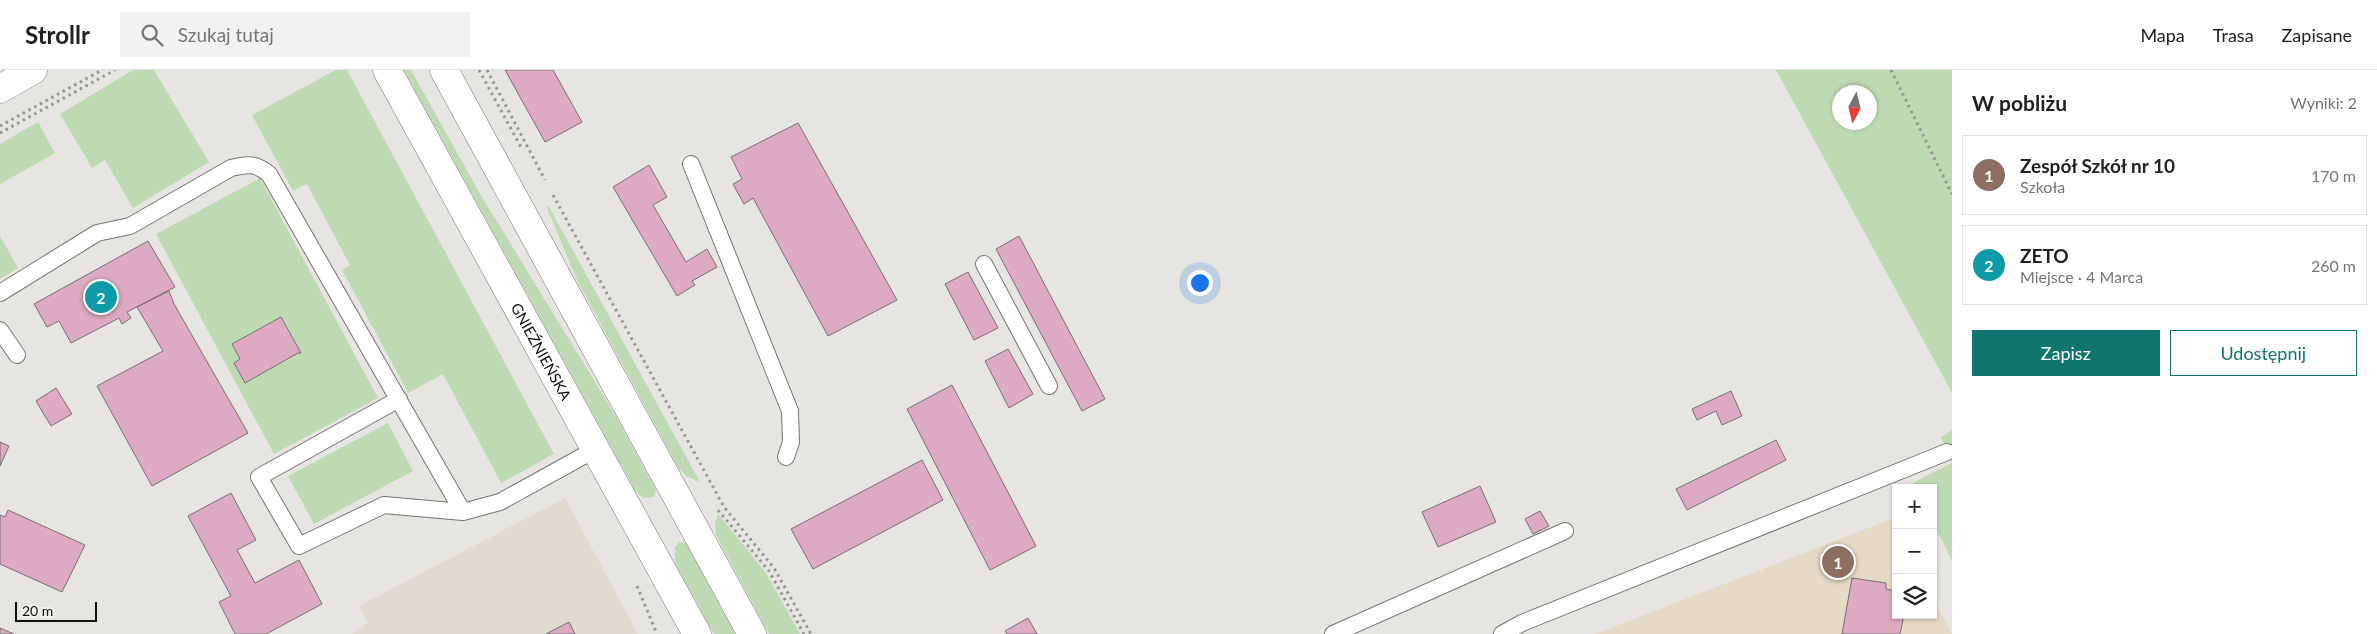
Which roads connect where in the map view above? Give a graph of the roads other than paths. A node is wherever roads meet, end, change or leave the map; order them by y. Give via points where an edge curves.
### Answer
1 (34, 70) edge
2 (387, 70) edge
3 (444, 70) edge
4 (0, 89) edge
5 (691, 164) dead end
6 (984, 264) dead end
7 (0, 294) edge
8 (0, 330) edge
9 (17, 355) dead end
10 (1049, 386) dead end
11 (399, 399) junction
12 (596, 449) junction
13 (1947, 452) dead end
14 (786, 457) dead end
15 (463, 512) junction
16 (1565, 531) dead end
17 (697, 634) edge
18 (752, 634) edge
19 (1333, 634) edge
20 (1502, 634) edge

1 - 4 street
2 - 12 street, GNIEŹNIEŃSKA
3 - 18 street
5 - 14 lane via 790,411 791,442
6 - 10 lane
7 - 11 lane via 97,232 130,226 231,168 248,164 259,166 269,174
8 - 9 lane
11 - 15 lane
11 - 15 lane via 260,477 299,546 384,505
12 - 15 lane via 500,502
12 - 17 street, GNIEŹNIEŃSKA
13 - 20 lane via 1522,623
16 - 19 lane

